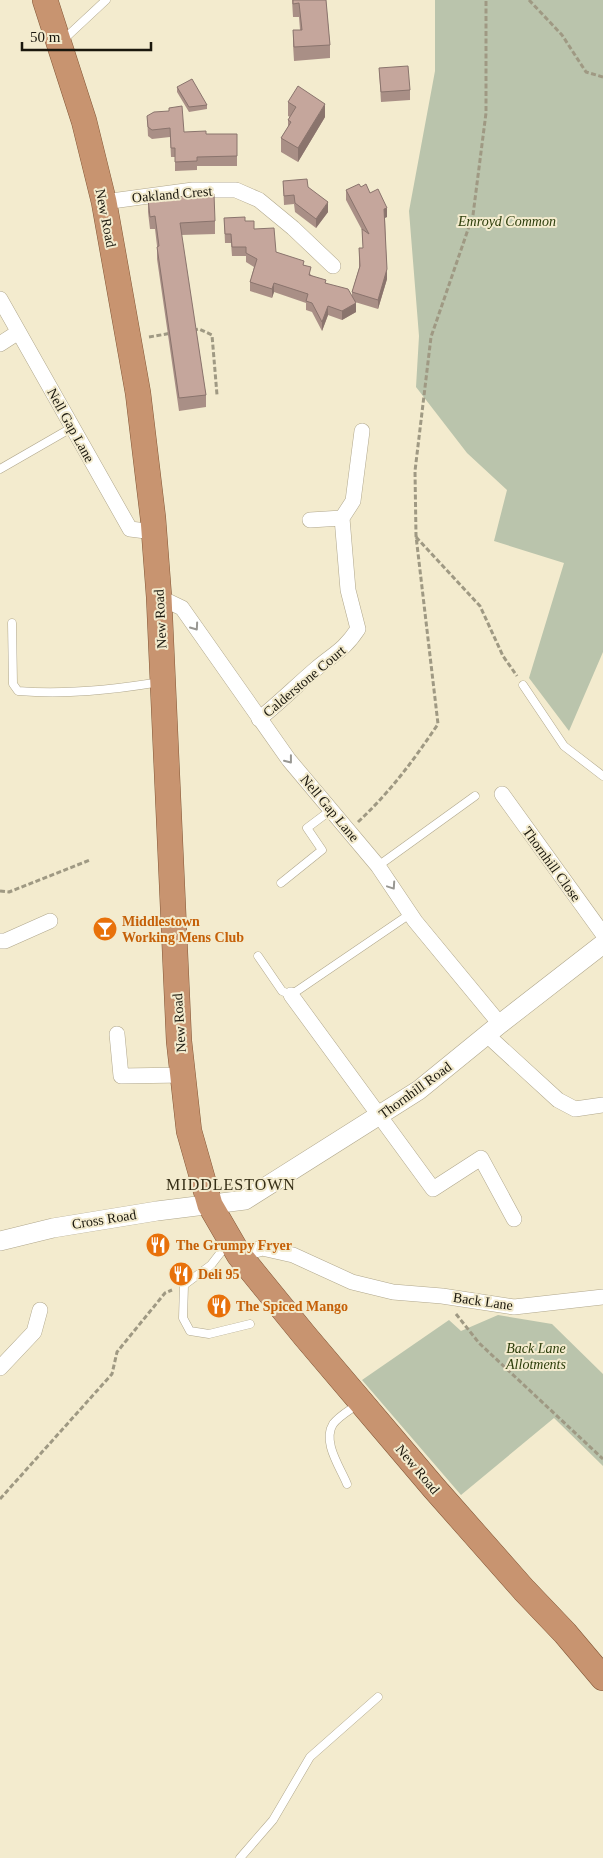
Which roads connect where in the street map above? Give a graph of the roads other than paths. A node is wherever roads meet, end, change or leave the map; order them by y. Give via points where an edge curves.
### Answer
1 (45, 0) edge
2 (106, 0) edge
3 (59, 44) junction
4 (104, 202) junction
5 (333, 266) dead end
6 (0, 299) edge
7 (17, 333) junction
8 (0, 344) edge
9 (73, 427) junction
10 (362, 431) dead end
11 (0, 469) edge
12 (342, 518) junction
13 (310, 520) dead end
14 (154, 532) junction
15 (159, 598) junction
16 (12, 623) dead end
17 (162, 682) junction
18 (523, 685) road end
19 (259, 720) junction
20 (603, 776) edge
21 (502, 794) dead end
22 (475, 796) dead end
23 (331, 810) junction
24 (378, 866) junction
25 (281, 883) dead end
26 (410, 914) junction
27 (50, 921) dead end
28 (603, 934) edge
29 (0, 941) edge
30 (603, 944) edge
31 (258, 956) dead end
32 (291, 995) junction
33 (493, 1030) junction
34 (118, 1034) dead end
35 (183, 1075) junction
36 (603, 1105) edge
37 (379, 1116) junction
38 (210, 1205) junction
39 (514, 1219) dead end
40 (0, 1241) edge
41 (234, 1248) junction
42 (603, 1297) edge
43 (40, 1310) dead end
44 (250, 1324) dead end
45 (0, 1368) edge
46 (361, 1401) junction
47 (347, 1484) dead end
48 (603, 1678) edge
49 (378, 1698) dead end
50 (240, 1858) edge

1 - 3 highway, New Road
2 - 3 lane
3 - 4 highway, New Road via 84,120
4 - 5 street, Oakland Crest via 193,190 236,190 259,200
4 - 14 highway, New Road via 138,393
6 - 7 street, Nell Gap Lane
7 - 8 street
7 - 9 street, Nell Gap Lane
9 - 11 lane
9 - 14 street, Nell Gap Lane via 130,529
10 - 12 street via 353,501
12 - 13 street
12 - 19 street, Calderstone Court via 348,590 358,629 348,645
14 - 15 highway, New Road
15 - 17 highway, New Road
15 -> 19 street, Nell Gap Lane via 182,608
16 - 17 lane via 13,684 18,691 55,694
17 - 35 highway, New Road
18 - 20 lane via 564,746
19 -> 23 street, Nell Gap Lane
21 - 28 street, Thornhill Close
22 - 24 lane
23 - 24 street, Nell Gap Lane
23 - 25 lane via 307,828 322,850
24 -> 26 street, Nell Gap Lane
26 - 32 lane
26 - 33 street, Nell Gap Lane
27 - 29 street
30 - 33 street, Thornhill Road
31 - 32 lane via 282,992
32 - 37 street
33 - 36 street, Nell Gap Lane via 558,1100 575,1108
33 - 37 street, Thornhill Road via 419,1090
34 - 35 street via 120,1076
35 - 38 highway, New Road via 189,1131
37 - 38 street, Thornhill Road via 245,1200
37 - 39 street via 433,1189 481,1158
38 - 40 street, Cross Road via 52,1228
38 - 41 highway, New Road
41 - 42 street, Back Lane via 262,1248 285,1254 352,1282 393,1292 514,1307
41 - 44 lane via 184,1285 183,1318 190,1331 209,1334
41 - 46 highway, New Road
43 - 45 street via 34,1332
46 - 47 lane via 333,1424 330,1434 332,1451
46 - 48 highway, New Road
49 - 50 lane via 310,1757 273,1820

